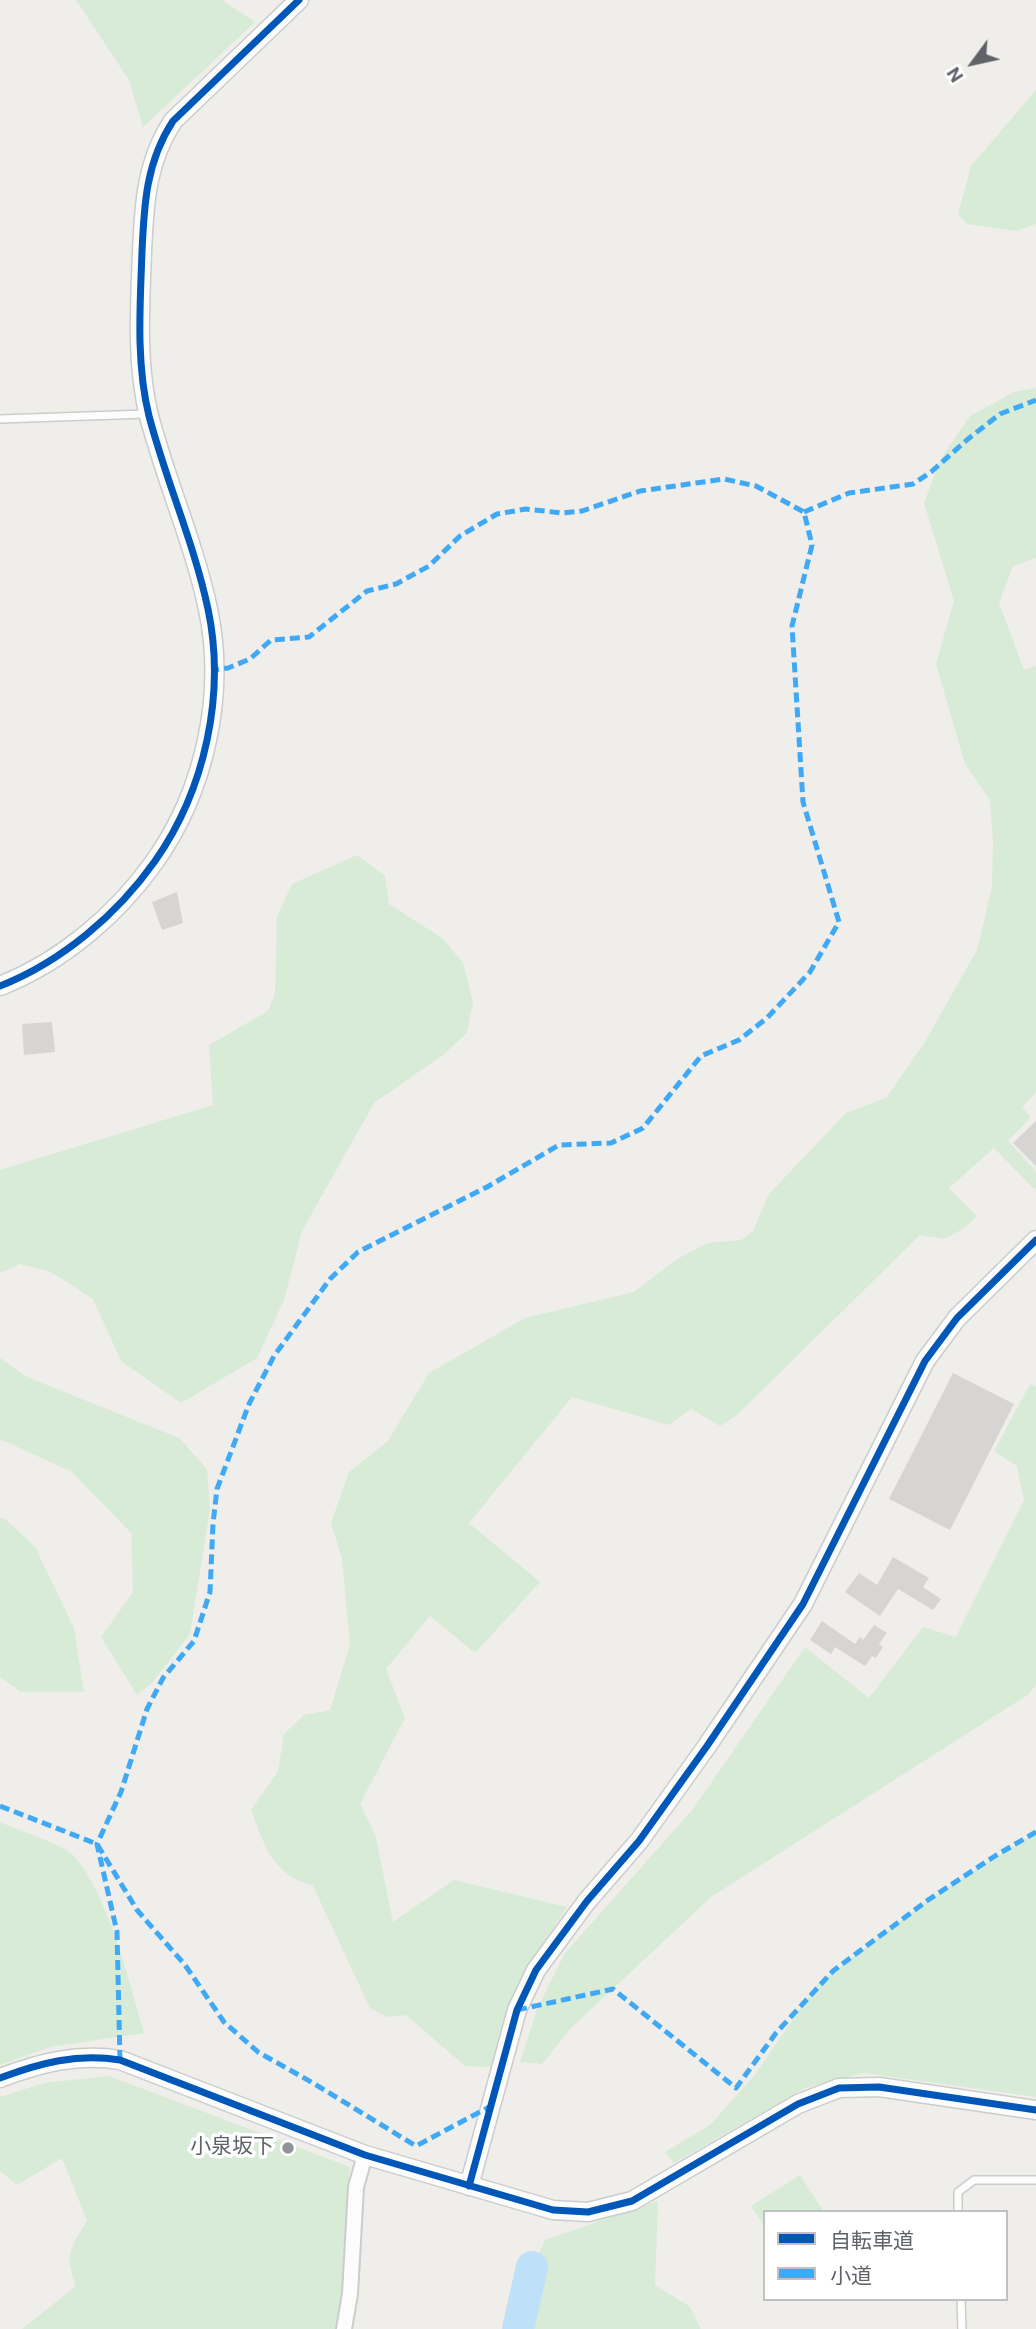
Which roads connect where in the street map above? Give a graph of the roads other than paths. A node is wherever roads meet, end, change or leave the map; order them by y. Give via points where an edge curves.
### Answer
1 (299, 0) edge
2 (149, 414) junction
3 (0, 419) edge
4 (0, 986) edge
5 (1036, 1240) edge
6 (0, 2078) edge
7 (1036, 2110) edge
8 (365, 2155) junction
9 (1036, 2180) edge
10 (469, 2186) junction
11 (958, 2210) edge
12 (961, 2301) edge
13 (344, 2329) edge
14 (962, 2329) edge

1 - 2 street via 173,121 154,155 145,189 141,271 142,362
2 - 3 lane
2 - 4 street via 209,610 214,686 204,754 174,831 132,890 85,936
5 - 10 street via 957,1318 925,1361 803,1604 639,1842 587,1901 536,1970 517,2010
6 - 8 street via 64,2058 120,2060
7 - 10 street via 879,2087 838,2088 798,2104 632,2201 588,2212 553,2210
8 - 10 street
8 - 13 street via 356,2187
9 - 11 lane via 974,2180 958,2192
12 - 14 lane

